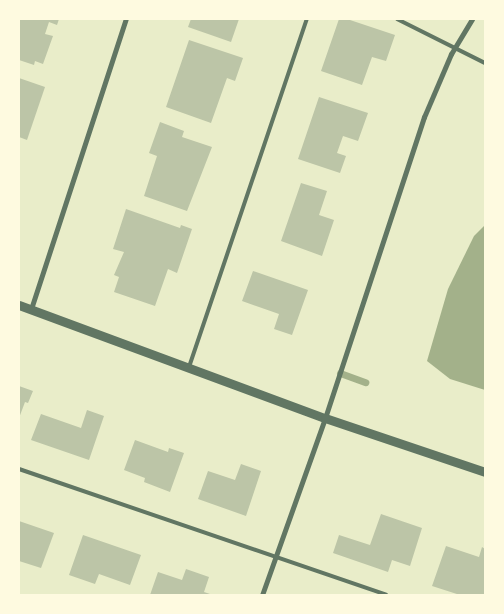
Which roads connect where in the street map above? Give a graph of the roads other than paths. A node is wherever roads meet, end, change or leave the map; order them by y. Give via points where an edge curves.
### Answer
1 (126, 19) edge
2 (307, 19) edge
3 (397, 19) edge
4 (472, 19) edge
5 (454, 48) junction
6 (485, 63) edge
7 (19, 305) edge
8 (30, 310) junction
9 (189, 368) junction
10 (325, 418) junction
11 (19, 469) edge
12 (485, 472) edge
13 (276, 557) junction
14 (262, 595) edge
15 (386, 595) edge

1 - 8 street
2 - 9 lane
3 - 5 lane
4 - 5 street
5 - 6 lane
5 - 10 street via 424,117
7 - 8 street
8 - 9 street
9 - 10 street
10 - 12 street
10 - 13 street
11 - 13 lane
13 - 14 street
13 - 15 lane

